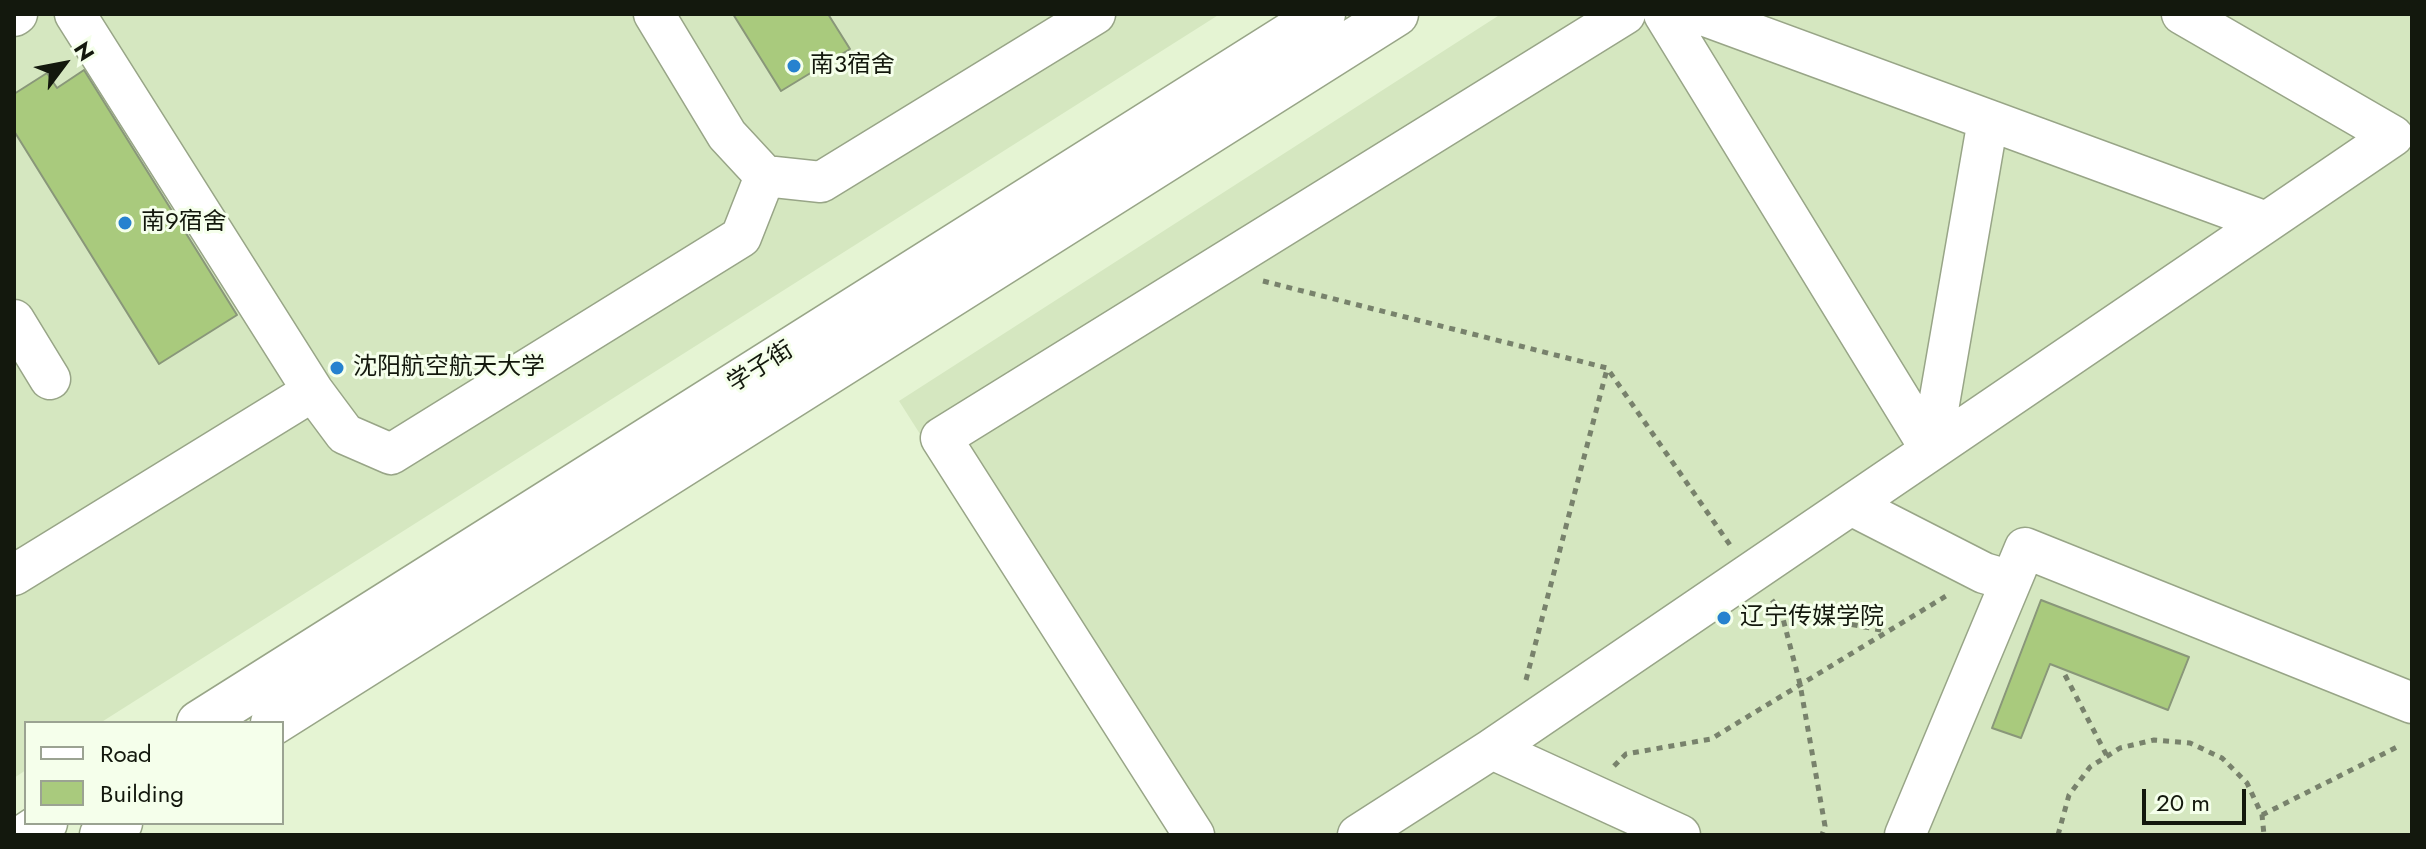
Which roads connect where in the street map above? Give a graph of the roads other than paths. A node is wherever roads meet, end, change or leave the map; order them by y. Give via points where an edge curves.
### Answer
1 (75, 14) edge
2 (654, 14) edge
3 (1095, 14) edge
4 (1323, 14) edge
5 (1396, 14) edge
6 (1625, 14) edge
7 (1664, 14) edge
8 (1700, 14) edge
9 (2182, 14) edge
10 (1988, 120) junction
11 (2403, 151) edge
12 (765, 176) junction
13 (2266, 222) junction
14 (14, 320) edge
15 (50, 379) dead end
16 (313, 391) junction
17 (1931, 450) junction
18 (1851, 505) junction
19 (14, 575) edge
20 (1998, 577) junction
21 (2412, 703) edge
22 (202, 721) edge
23 (276, 721) edge
24 (1502, 742) junction
25 (1194, 835) edge
26 (1358, 835) edge
27 (1680, 835) edge
28 (1905, 835) edge

1 - 16 street
2 - 12 street via 727,135
3 - 12 street via 821,182
4 - 22 street, 学子街
5 - 23 street, 学子街
6 - 25 street via 941,438
7 - 17 street
8 - 10 street
9 - 11 street
10 - 13 street
10 - 17 street
11 - 13 street
12 - 16 street via 741,237 391,454 345,434
13 - 17 street
14 - 15 street
16 - 19 street
17 - 18 street
18 - 20 street
18 - 24 street
20 - 21 street via 2025,548
20 - 28 street
24 - 26 street
24 - 27 street via 1586,792

